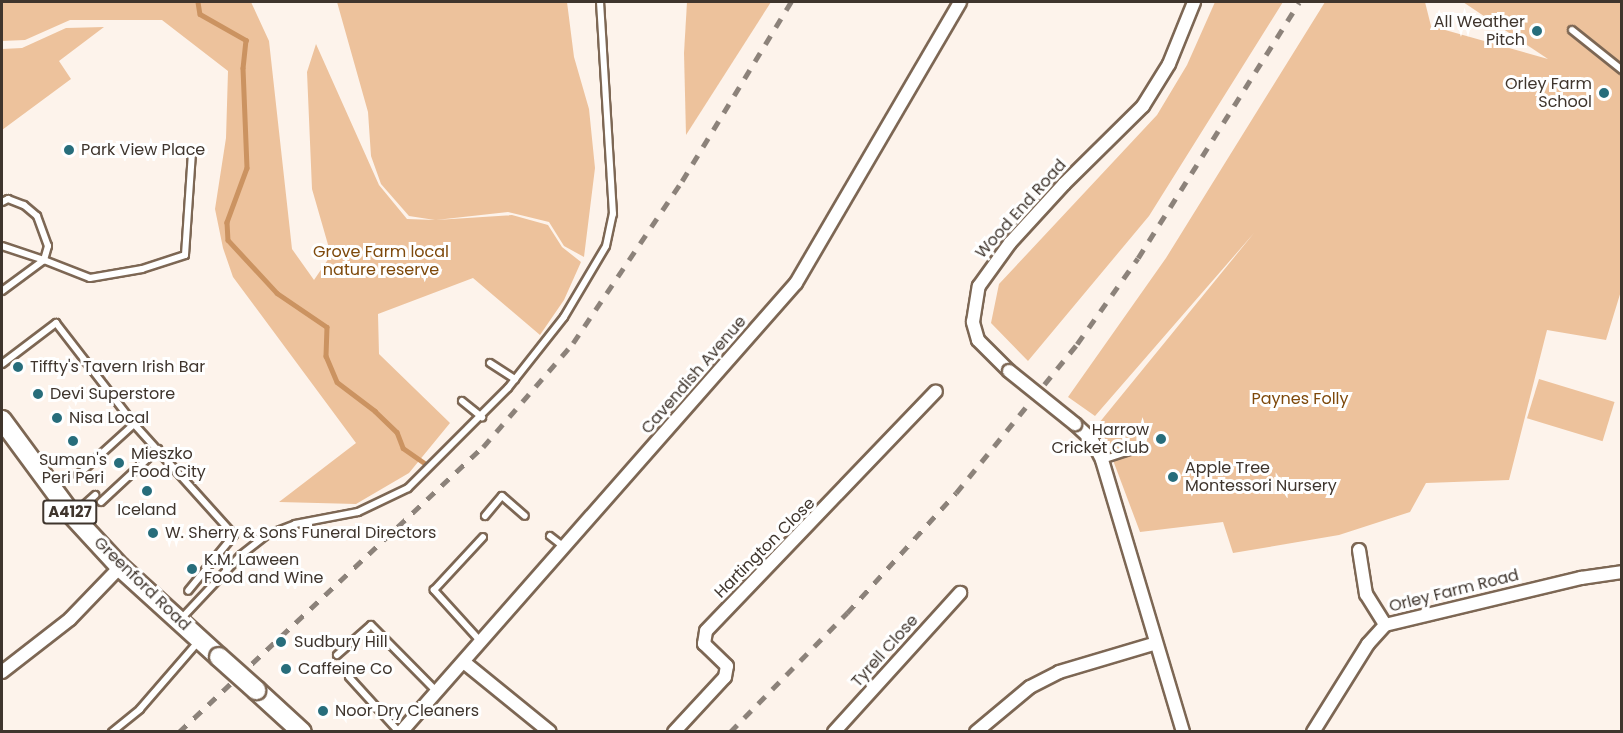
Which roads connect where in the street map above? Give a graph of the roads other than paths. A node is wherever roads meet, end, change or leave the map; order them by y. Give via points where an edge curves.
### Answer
1 (600, 2) edge
2 (960, 2) edge
3 (1194, 2) edge
4 (1572, 30) dead end
5 (1622, 70) edge
6 (192, 152) dead end
7 (2, 202) edge
8 (2, 246) edge
9 (44, 260) junction
10 (2, 291) edge
11 (490, 363) dead end
12 (2, 364) edge
13 (515, 379) junction
14 (936, 392) dead end
15 (462, 401) dead end
16 (482, 417) junction
17 (2, 420) edge
18 (134, 424) junction
19 (1139, 448) dead end
20 (158, 450) junction
21 (1102, 460) junction
22 (78, 475) dead end
23 (95, 495) dead end
24 (101, 502) dead end
25 (72, 515) junction
26 (485, 516) dead end
27 (525, 516) dead end
28 (550, 536) dead end
29 (483, 537) dead end
30 (565, 548) junction
31 (1359, 550) dead end
32 (120, 567) junction
33 (1622, 572) edge
34 (188, 591) dead end
35 (960, 593) dead end
36 (180, 621) junction
37 (1385, 625) junction
38 (201, 640) junction
39 (482, 643) junction
40 (1156, 643) junction
41 (337, 655) dead end
42 (465, 663) junction
43 (2, 672) edge
44 (349, 677) dead end
45 (437, 693) junction
46 (112, 732) edge
47 (302, 732) edge
48 (400, 732) edge
49 (550, 732) edge
50 (674, 732) edge
51 (834, 732) edge
52 (976, 732) edge
53 (1183, 732) edge
54 (1313, 732) edge

1 - 13 lane via 613,214 606,246 564,317
2 - 30 street, Cavendish Avenue via 796,283
3 - 21 street, Wood End Road, bridge via 1172,58 1143,106 1010,243 979,286 973,322 978,340 1009,371 1076,424 1092,440
4 - 5 lane
6 - 9 lane via 185,255 142,269 90,278
7 - 9 lane via 24,205 37,216 48,246
8 - 9 lane
9 - 10 lane
11 - 13 lane
12 - 18 lane via 56,323
13 - 16 lane
14 - 50 street, Hartington Close via 706,631 704,644 727,666 726,677
15 - 16 lane
16 - 36 lane via 429,471 384,502 267,535 241,555
17 - 25 main road, Greenford Road / A4127
18 - 20 lane
18 - 22 lane
19 - 21 lane
20 - 24 lane
20 - 34 lane via 234,535
21 - 40 street, Wood End Road
23 - 25 lane
25 - 32 main road, Greenford Road / A4127
26 - 27 lane via 502,496
28 - 30 lane
29 - 39 lane via 434,590
30 - 39 street, Cavendish Avenue
31 - 37 street via 1366,594
32 - 36 main road, Greenford Road / A4127
32 - 43 street via 70,619
33 - 37 street, Orley Farm Road via 1581,578
35 - 51 street, Tyrell Close
36 - 38 main road, Greenford Road / A4127
37 - 54 street, Orley Farm Road via 1368,644
38 - 46 lane via 140,709
38 - 47 main road, Greenford Road / A4127, bridge
39 - 42 street, Cavendish Avenue
40 - 52 street via 1059,672 1030,687
40 - 53 street, Wood End Road
41 - 45 lane via 371,625
42 - 45 street, Cavendish Avenue
42 - 49 street
44 - 48 lane
45 - 48 street, Cavendish Avenue

